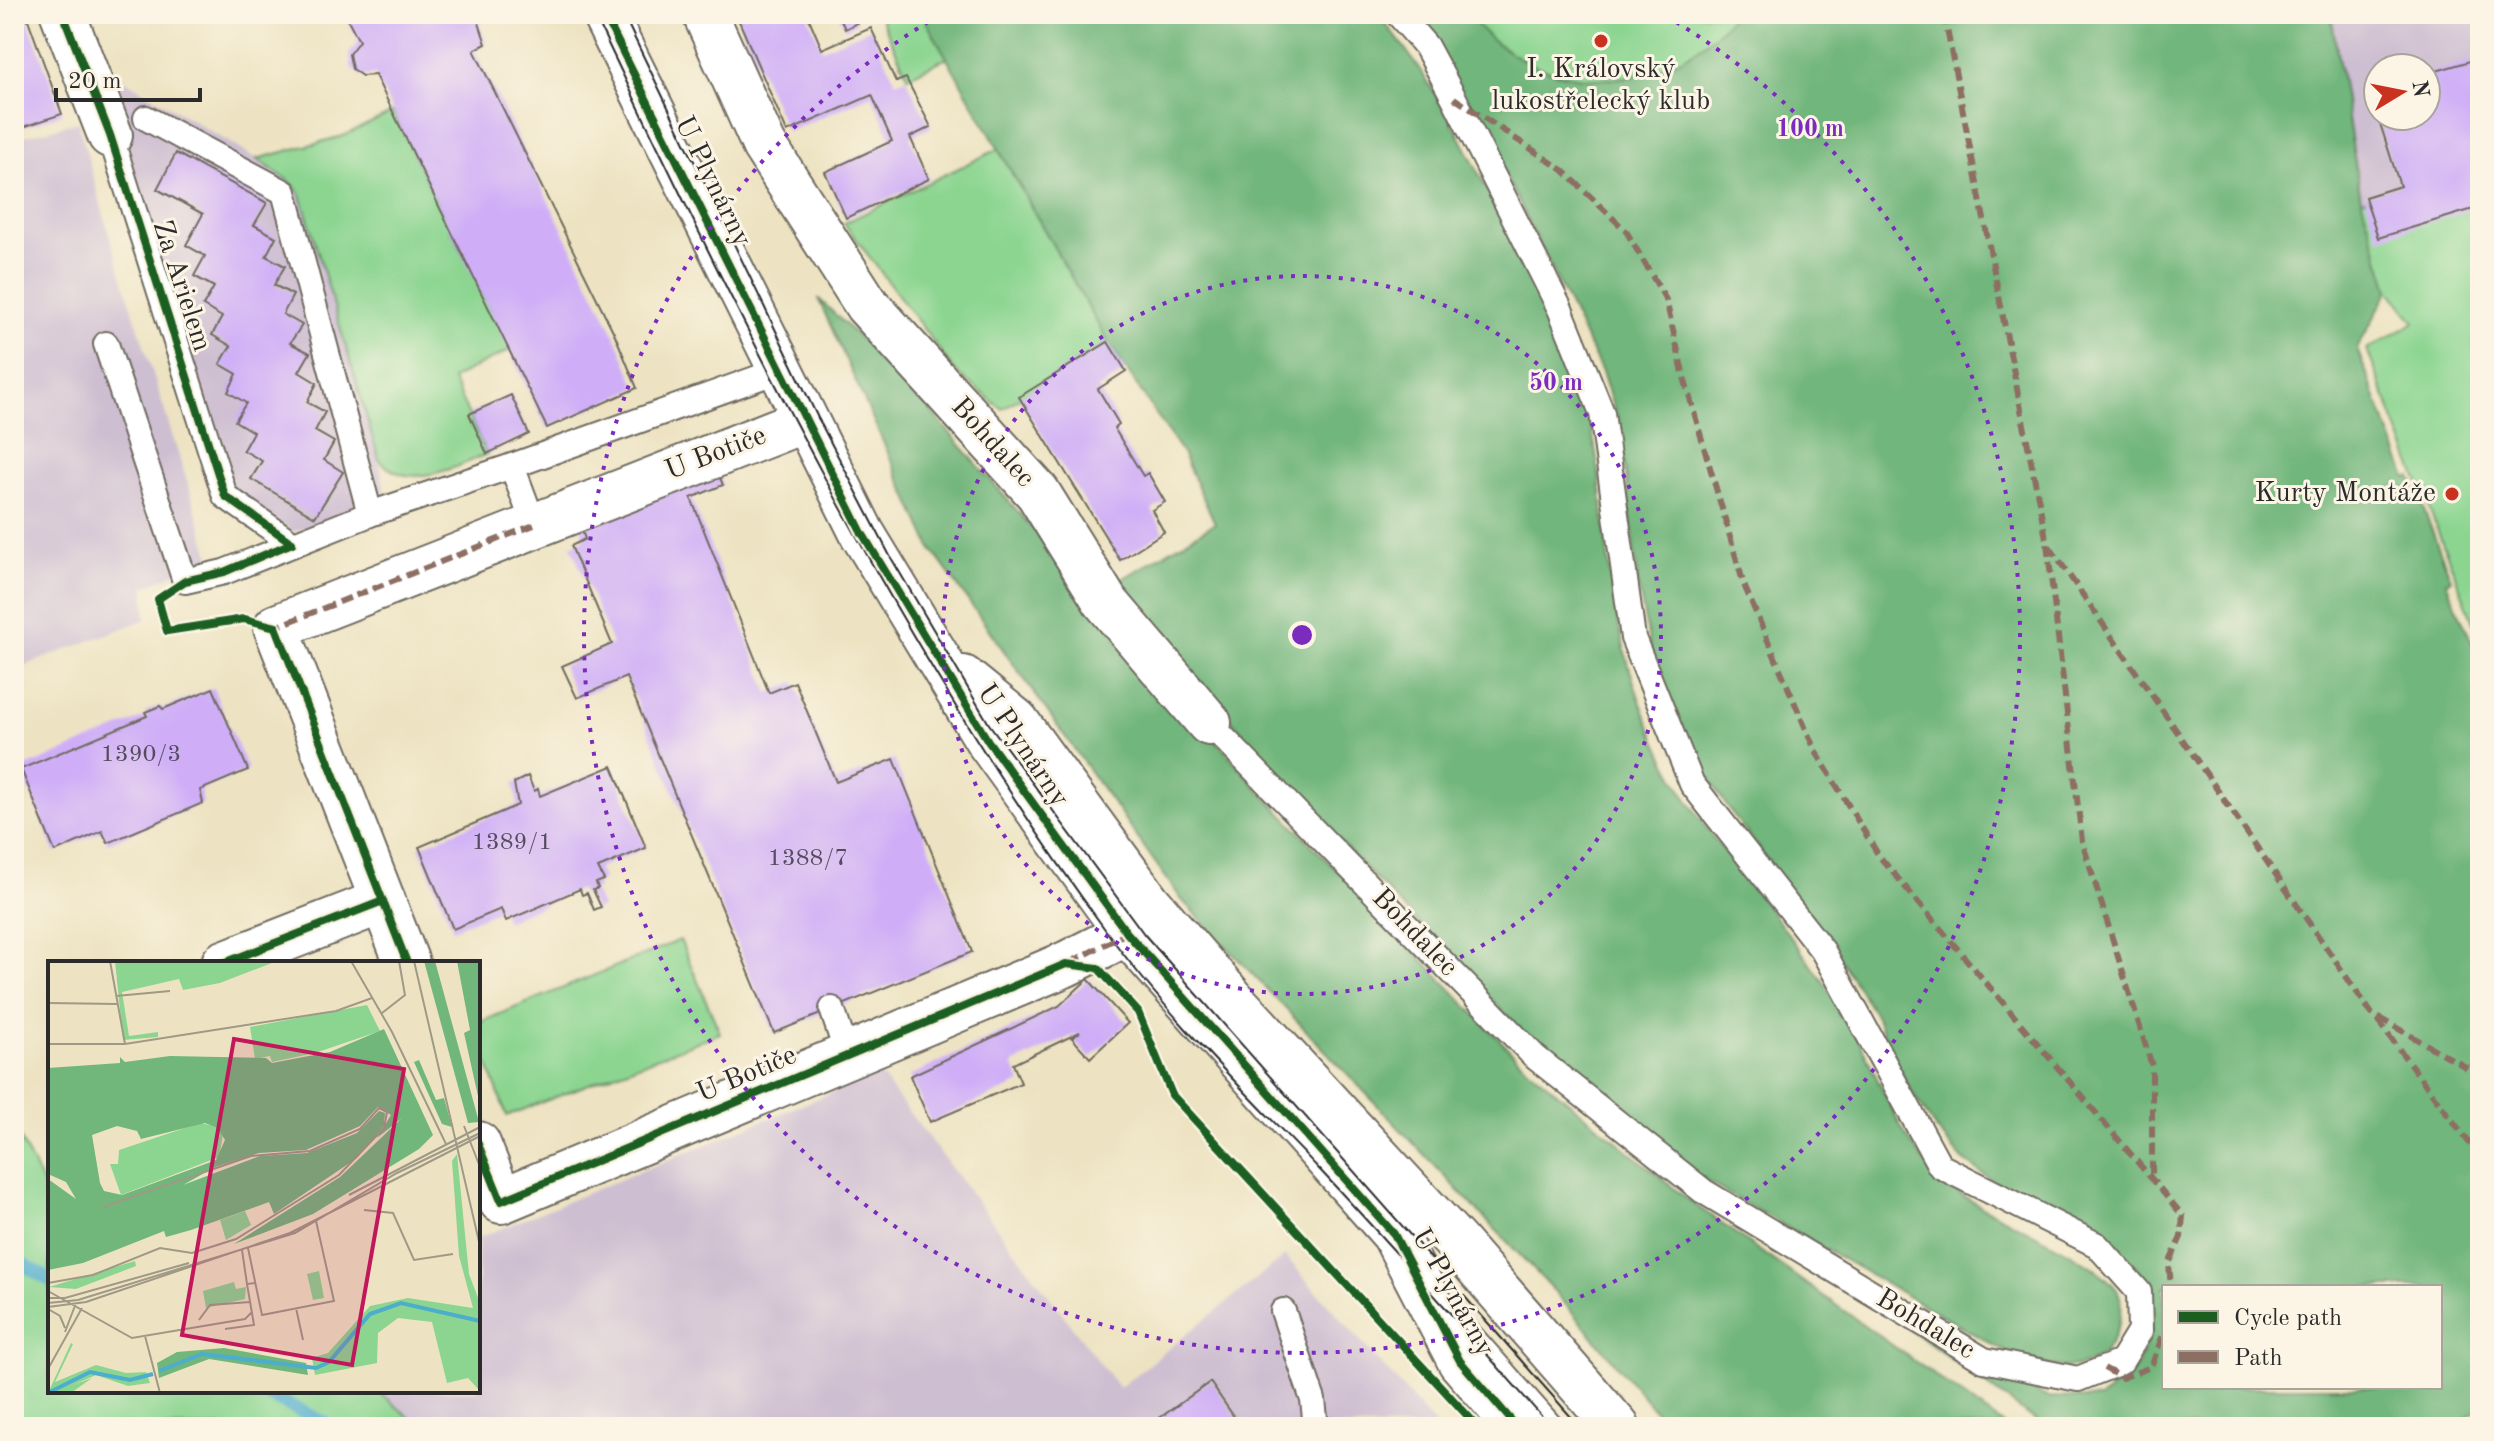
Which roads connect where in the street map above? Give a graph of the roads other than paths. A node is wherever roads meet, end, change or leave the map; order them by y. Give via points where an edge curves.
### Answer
1 (63, 14) edge
2 (604, 14) edge
3 (705, 14) edge
4 (1398, 14) edge
5 (128, 126) junction
6 (106, 344) dead end
7 (780, 370) junction
8 (805, 420) junction
9 (512, 466) junction
10 (370, 514) junction
11 (534, 525) junction
12 (292, 543) junction
13 (939, 660) junction
14 (1209, 723) joint
15 (383, 901) junction
16 (1127, 933) junction
17 (229, 961) edge
18 (406, 961) edge
19 (832, 1009) dead end
20 (848, 1057) junction
21 (480, 1149) edge
22 (1414, 1272) junction
23 (1283, 1311) dead end
24 (1316, 1427) edge
25 (1517, 1427) edge
26 (1551, 1427) edge
27 (1617, 1427) edge

1 - 5 street, Za Arielem
2 - 7 street, U Plynárny
3 - 14 street, Bohdalec via 764,145 867,305 1038,493 1105,601
4 - 14 lane, Bohdalec via 1426,46 1454,98 1560,309 1602,413 1633,638 1692,784 1823,951 1940,1166 2097,1245 2139,1292 2140,1331 2121,1362 2078,1379 1984,1360 1703,1191 1535,1057
5 - 10 lane via 284,192
5 - 12 lane, Za Arielem via 225,496
6 - 12 lane via 185,581 224,572
7 - 8 street, U Plynárny
7 - 9 lane
8 - 11 street, U Botiče
8 - 13 street, U Plynárny via 862,533
9 - 10 lane
9 - 11 lane
10 - 12 lane
11 - 15 street, U Botiče via 276,627
13 - 16 street, U Plynárny via 988,741
13 - 27 street, U Plynárny via 1016,721 1148,902
15 - 17 street
15 - 18 street, U Botiče
16 - 20 street, U Botiče
16 - 22 street, U Plynárny via 1394,1234
19 - 20 lane
20 - 21 street, U Botiče via 501,1201
22 - 25 street, U Plynárny via 1460,1361
22 - 26 lane
23 - 24 lane via 1313,1400

